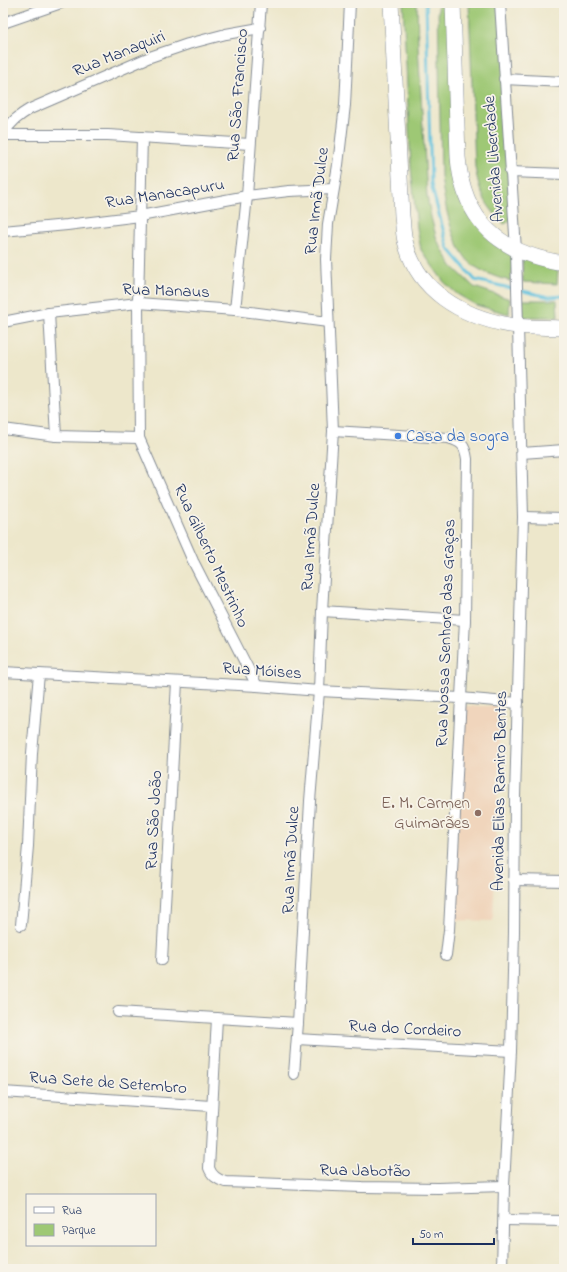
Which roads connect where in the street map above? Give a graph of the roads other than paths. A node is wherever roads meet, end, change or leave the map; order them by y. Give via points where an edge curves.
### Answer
1 (61, 3) edge
2 (261, 3) edge
3 (350, 3) edge
4 (391, 3) edge
5 (453, 3) edge
6 (500, 3) edge
7 (3, 22) edge
8 (260, 28) junction
9 (504, 79) junction
10 (564, 82) edge
11 (3, 135) edge
12 (142, 137) junction
13 (250, 144) junction
14 (510, 172) junction
15 (564, 174) edge
16 (333, 189) junction
17 (247, 196) junction
18 (140, 216) junction
19 (3, 231) edge
20 (516, 250) junction
21 (564, 264) edge
22 (138, 304) junction
23 (235, 310) junction
24 (49, 313) junction
25 (518, 320) junction
26 (3, 322) edge
27 (328, 322) junction
28 (564, 328) edge
29 (3, 429) edge
30 (333, 432) junction
31 (56, 436) junction
32 (139, 438) junction
33 (564, 450) edge
34 (522, 453) junction
35 (523, 517) junction
36 (564, 518) edge
37 (322, 611) junction
38 (465, 620) junction
39 (3, 672) edge
40 (39, 674) junction
41 (177, 682) junction
42 (257, 686) junction
43 (319, 691) junction
44 (461, 698) junction
45 (518, 702) junction
46 (514, 880) junction
47 (564, 881) edge
48 (21, 925) dead end
49 (446, 955) dead end
50 (162, 960) dead end
51 (118, 1012) dead end
52 (217, 1018) junction
53 (298, 1023) junction
54 (297, 1039) junction
55 (511, 1051) junction
56 (294, 1074) dead end
57 (3, 1092) edge
58 (211, 1106) junction
59 (504, 1186) junction
60 (504, 1220) junction
61 (564, 1221) edge
62 (502, 1269) edge

1 - 7 street
2 - 8 street, Rua São Francisco
3 - 16 street, Rua Irmã Dulce via 345,106
4 - 25 street via 402,216 405,241 413,262 423,280 441,298 462,310 480,318
5 - 20 street via 460,178 466,197 480,220 494,235
6 - 9 street, Avenida Liberdade
8 - 11 street, Rua Manaquiri via 188,44 150,57 30,109 14,120
8 - 13 street, Rua São Francisco
9 - 10 street
9 - 14 street, Avenida Liberdade
11 - 12 street, Rua Manaquiri
12 - 13 street, Rua Manaquiri
12 - 18 street, Rua Gilberto Mestrinho
13 - 17 street, Rua São Francisco
14 - 15 street
14 - 20 street, Avenida Liberdade
16 - 17 street, Rua Manacapuru
16 - 27 street, Rua Irmã Dulce via 326,260
17 - 18 street, Rua Manacapuru
17 - 23 street, Rua São Francisco
18 - 19 street, Rua Manacapuru
18 - 22 street, Rua Gilberto Mestrinho
20 - 21 street via 546,261
20 - 25 street, Avenida Liberdade
22 - 23 street, Rua Manaus
22 - 24 street, Rua Manaus
22 - 32 street, Rua Gilberto Mestrinho
23 - 27 street, Rua Manaus
24 - 26 street, Rua Manaus
24 - 31 street
25 - 28 street
25 - 34 street, Avenida Elias Ramiro Bentes
27 - 30 street, Rua Irmã Dulce
29 - 31 street
30 - 37 street, Rua Irmã Dulce
30 - 38 street, Rua Nossa Senhora das Graças via 448,438 462,443 467,459
31 - 32 street
32 - 42 street, Rua Gilberto Mestrinho via 193,561
33 - 34 street
34 - 35 street, Avenida Elias Ramiro Bentes
35 - 36 street
35 - 45 street, Avenida Elias Ramiro Bentes
37 - 38 street
37 - 43 street, Rua Irmã Dulce
38 - 44 street, Rua Nossa Senhora das Graças
39 - 40 street, Rua Móises
40 - 41 street, Rua Móises
40 - 48 street
41 - 42 street, Rua Móises
41 - 50 street, Rua São João
42 - 43 street, Rua Móises
43 - 44 street, Rua Móises
43 - 53 street, Rua Irmã Dulce via 310,801
44 - 45 street, Rua Móises
44 - 49 street, Rua Nossa Senhora das Graças
45 - 46 street, Avenida Elias Ramiro Bentes
46 - 47 street
46 - 55 street, Avenida Elias Ramiro Bentes
51 - 52 street
52 - 53 street
52 - 58 street
53 - 54 street, Rua Irmã Dulce
54 - 55 street, Rua do Cordeiro
54 - 56 street, Rua Irmã Dulce
55 - 59 street, Avenida Elias Ramiro Bentes
57 - 58 street, Rua Sete de Setembro
58 - 59 street, Rua Jabotão via 209,1168 212,1174 225,1182 370,1188
59 - 60 street, Avenida Elias Ramiro Bentes
60 - 61 street
60 - 62 street, Avenida Elias Ramiro Bentes

